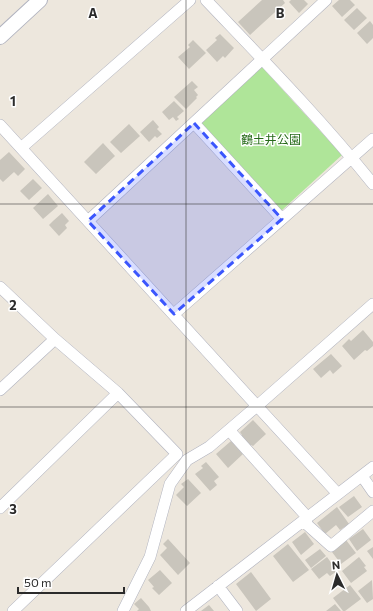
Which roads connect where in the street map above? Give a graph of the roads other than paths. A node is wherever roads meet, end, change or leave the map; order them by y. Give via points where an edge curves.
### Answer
1 (40, 0) edge
2 (190, 0) edge
3 (206, 0) edge
4 (326, 0) edge
5 (0, 37) edge
6 (262, 59) junction
7 (194, 123) junction
8 (0, 125) edge
9 (373, 139) edge
10 (22, 148) junction
11 (352, 157) junction
12 (373, 184) edge
13 (282, 219) junction
14 (88, 221) junction
15 (0, 287) edge
16 (373, 304) edge
17 (174, 314) junction
18 (55, 339) junction
19 (0, 390) edge
20 (118, 392) junction
21 (257, 406) junction
22 (229, 430) junction
23 (182, 457) junction
24 (373, 467) edge
25 (362, 476) junction
26 (373, 492) edge
27 (338, 494) junction
28 (0, 508) edge
29 (373, 511) edge
30 (305, 520) junction
31 (218, 586) junction
32 (13, 611) edge
33 (123, 611) edge
34 (186, 611) edge
35 (237, 611) edge

1 - 5 street
2 - 10 street
3 - 6 street
4 - 6 street
6 - 7 street
6 - 11 street
7 - 13 street
7 - 14 street
8 - 10 street
9 - 11 street
10 - 14 street
11 - 12 street
11 - 13 street
13 - 17 street
14 - 17 street
15 - 18 street
16 - 21 street
17 - 21 street
18 - 19 street
18 - 20 street
20 - 23 street
20 - 28 street
21 - 22 street
21 - 27 street
22 - 23 street via 209,447
22 - 30 street
23 - 32 street
23 - 33 street via 170,484 150,557
24 - 25 street
25 - 26 street
25 - 27 street
27 - 30 street
29 - 30 street via 331,546
30 - 31 street
31 - 34 street
31 - 35 street

